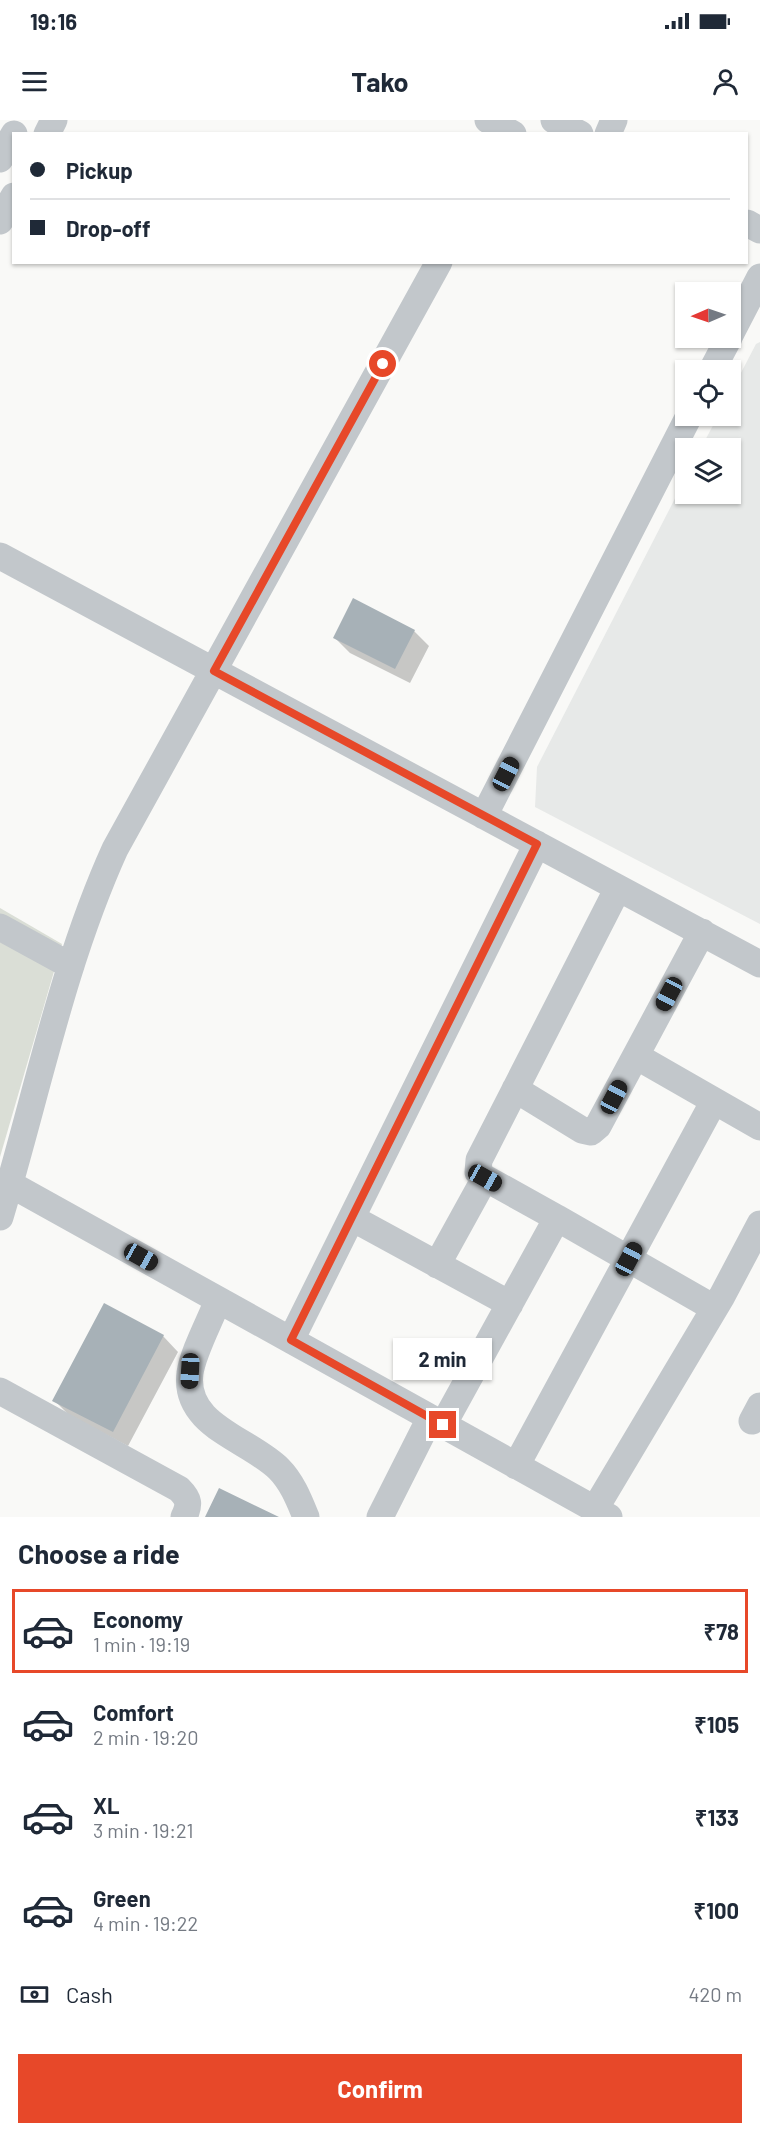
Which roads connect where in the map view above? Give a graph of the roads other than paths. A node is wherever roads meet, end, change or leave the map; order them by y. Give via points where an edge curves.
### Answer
1 (554, 120) edge
2 (576, 132) edge
3 (12, 138) edge
4 (0, 159) edge
5 (12, 199) edge
6 (0, 221) edge
7 (438, 264) edge
8 (760, 277) edge
9 (741, 314) edge
10 (684, 426) edge
11 (0, 556) edge
12 (214, 671) junction
13 (484, 816) junction
14 (537, 844) junction
15 (618, 888) junction
16 (0, 927) edge
17 (702, 932) junction
18 (760, 964) edge
19 (71, 966) junction
20 (636, 1056) junction
21 (515, 1089) junction
22 (714, 1101) junction
23 (760, 1127) edge
24 (485, 1178) junction
25 (10, 1184) junction
26 (0, 1217) edge
27 (352, 1218) junction
28 (557, 1218) junction
29 (760, 1224) edge
30 (629, 1259) junction
31 (437, 1265) junction
32 (218, 1300) junction
33 (510, 1304) junction
34 (714, 1308) junction
35 (291, 1340) junction
36 (0, 1391) edge
37 (436, 1421) junction
38 (516, 1466) junction
39 (301, 1511) edge
40 (602, 1513) edge
41 (184, 1517) edge
42 (381, 1517) edge

1 - 2 street
3 - 4 street
5 - 6 street
7 - 12 street
8 - 9 street
10 - 13 street
11 - 12 street
12 - 13 street
12 - 19 street via 115,849 92,899
13 - 14 street
14 - 15 street
14 - 27 street
15 - 17 street
15 - 21 street
16 - 19 street
17 - 18 street
17 - 20 street
19 - 25 street
20 - 21 street via 591,1132
20 - 22 street
21 - 24 street via 479,1160 478,1172
22 - 23 street
22 - 30 street
24 - 28 street
24 - 31 street
25 - 26 street
25 - 32 street
27 - 31 street
27 - 35 street
28 - 30 street
28 - 33 street
29 - 34 street
30 - 34 street
30 - 38 street
31 - 33 street
32 - 35 street
32 - 39 street via 190,1371 189,1391 206,1418 278,1468
33 - 37 street
34 - 40 street
35 - 37 street
36 - 41 street via 179,1489 187,1496 189,1506
37 - 38 street
37 - 42 street
38 - 40 street

